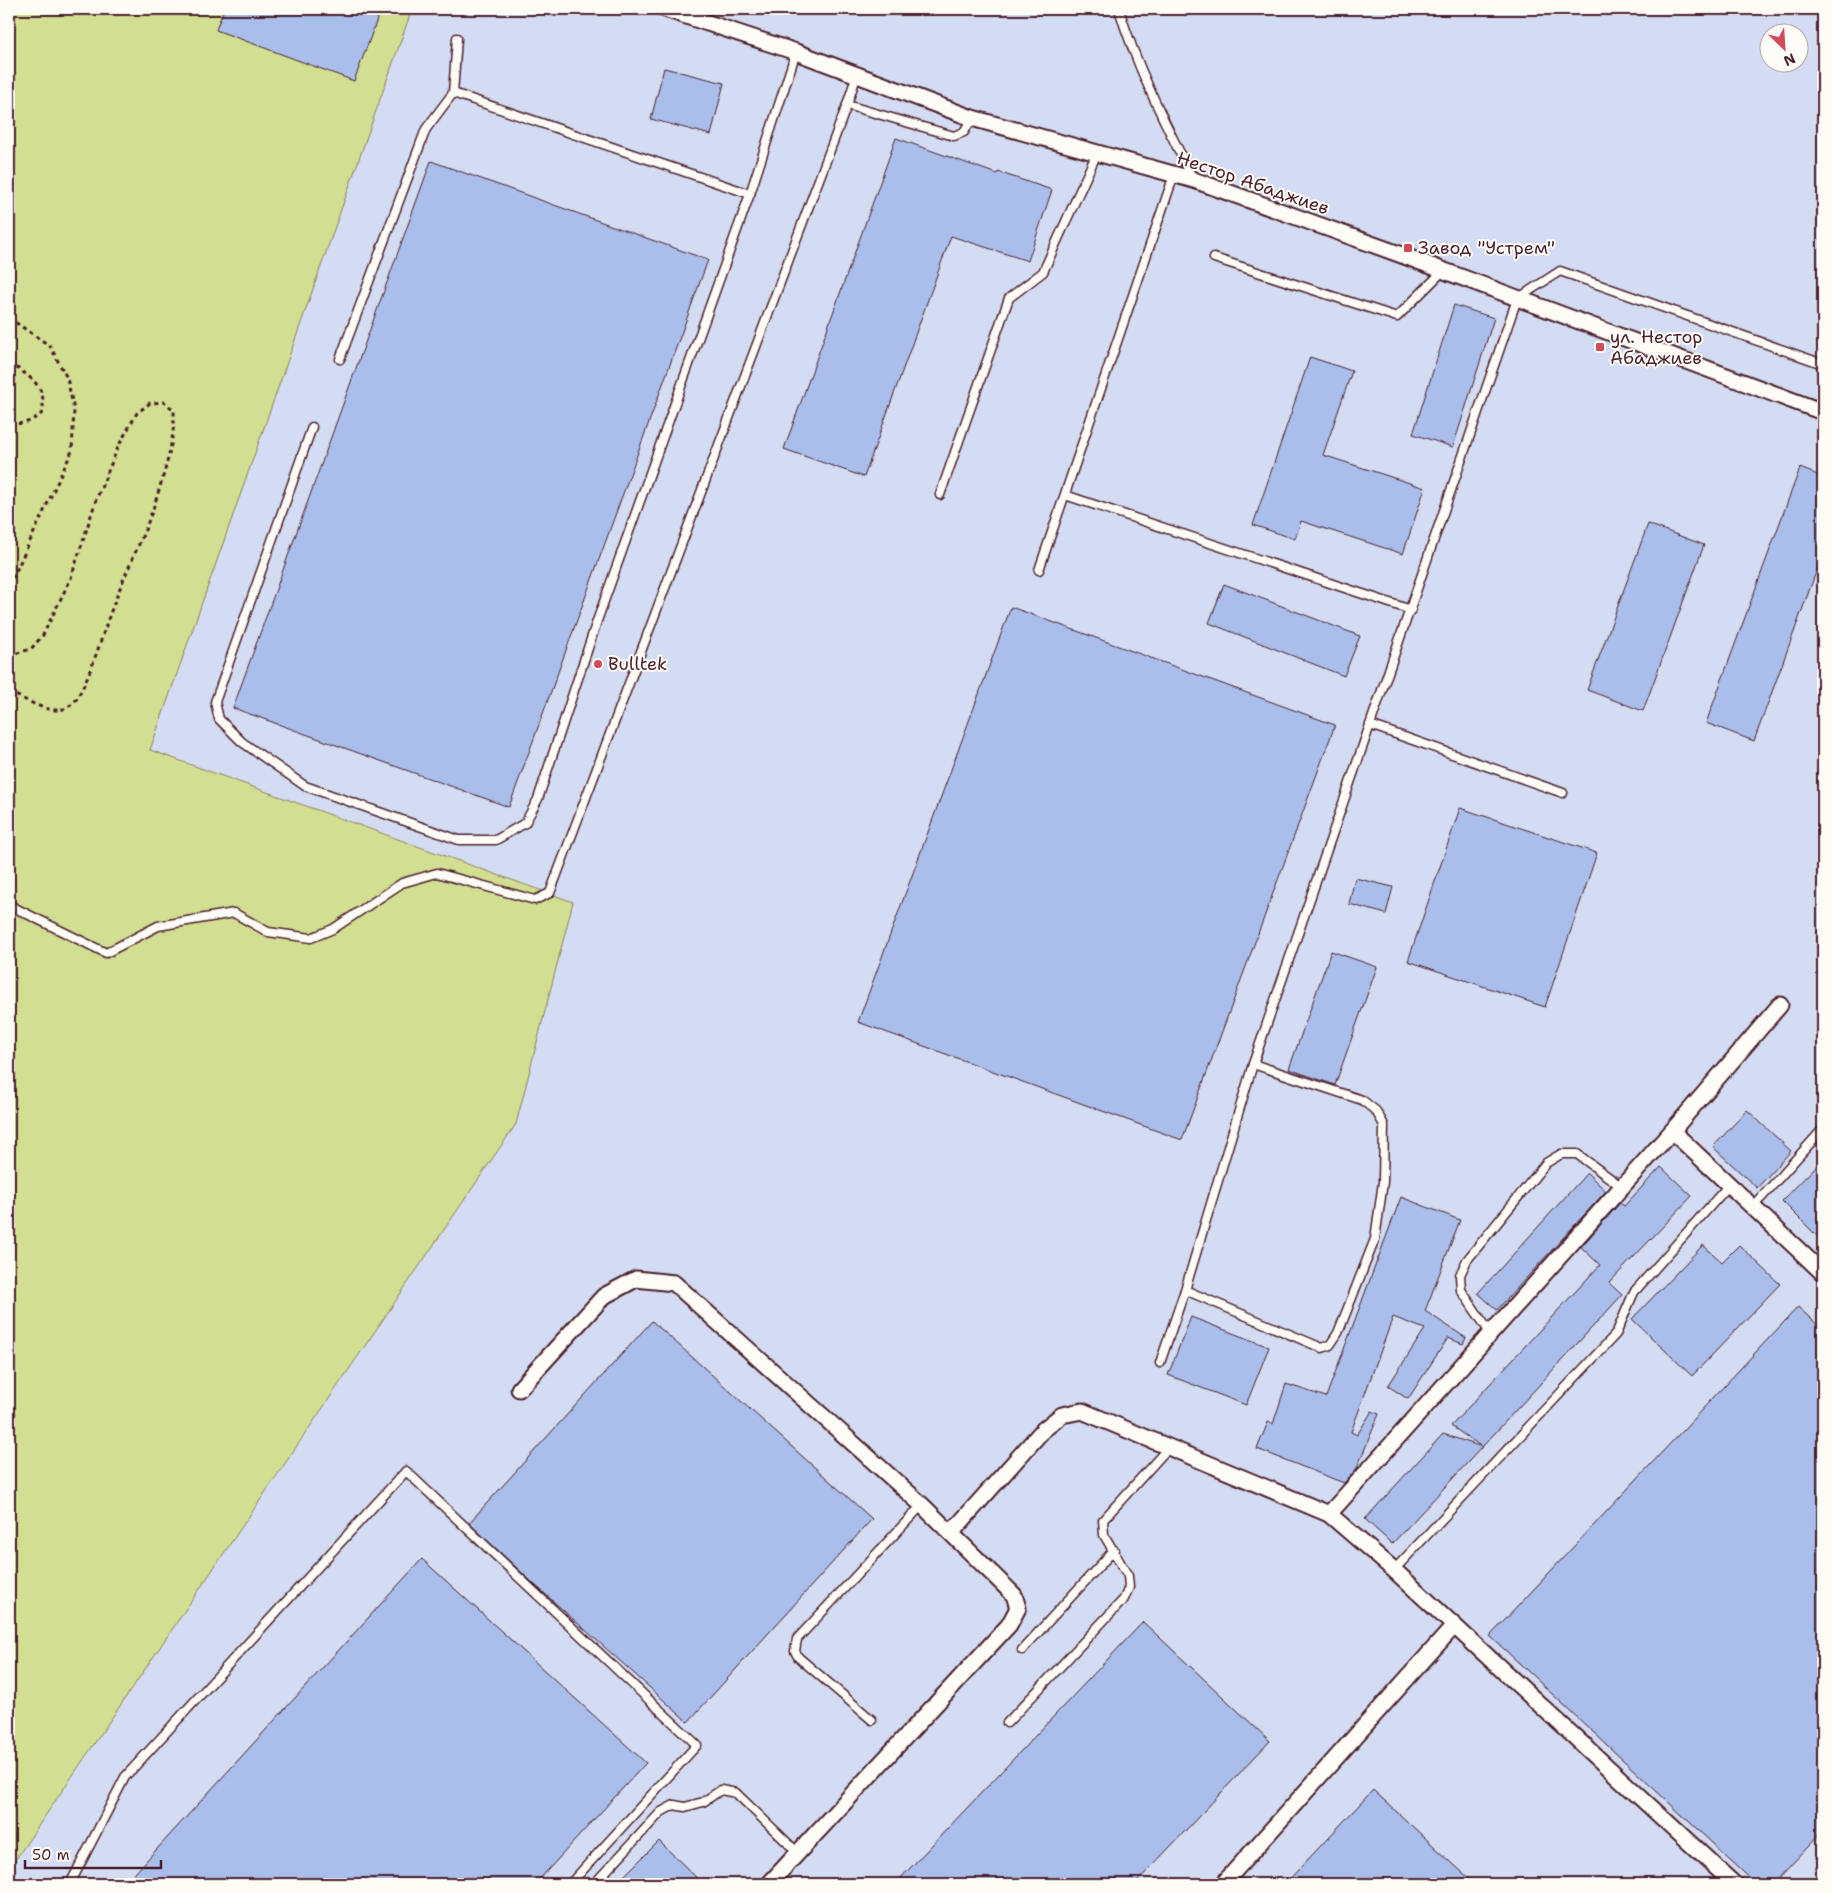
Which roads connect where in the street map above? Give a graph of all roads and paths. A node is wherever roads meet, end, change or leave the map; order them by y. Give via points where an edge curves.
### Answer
1 (665, 9) edge
2 (1118, 9) edge
3 (457, 38) dead end
4 (796, 52) junction
5 (857, 74) junction
6 (453, 93) junction
7 (847, 105) junction
8 (972, 118) junction
9 (1097, 153) junction
10 (1174, 175) junction
11 (1194, 180) junction
12 (750, 194) junction
13 (1214, 258) dead end
14 (1443, 271) junction
15 (1517, 299) junction
16 (9, 318) edge
17 (340, 359) dead end
18 (9, 364) edge
19 (1823, 364) edge
20 (1823, 412) edge
21 (9, 421) edge
22 (312, 427) dead end
23 (940, 495) dead end
24 (1065, 495) junction
25 (1039, 570) dead end
26 (9, 586) edge
27 (1410, 610) junction
28 (9, 652) edge
29 (9, 692) edge
30 (1370, 725) junction
31 (1563, 794) dead end
32 (9, 905) edge
33 (1780, 1006) dead end
34 (1253, 1064) junction
35 (1823, 1129) edge
36 (1672, 1131) junction
37 (1729, 1185) junction
38 (1622, 1187) junction
39 (1753, 1207) junction
40 (1823, 1273) edge
41 (1186, 1290) junction
42 (1491, 1334) junction
43 (1160, 1363) dead end
44 (520, 1389) dead end
45 (1169, 1447) junction
46 (922, 1505) junction
47 (1330, 1514) junction
48 (952, 1532) junction
49 (1114, 1550) junction
50 (1394, 1570) junction
51 (1454, 1626) junction
52 (1022, 1650) dead end
53 (872, 1720) dead end
54 (1007, 1724) dead end
55 (798, 1853) junction
56 (70, 1884) edge
57 (570, 1884) edge
58 (594, 1884) edge
59 (769, 1884) edge
60 (1223, 1884) edge
61 (1734, 1884) edge

1 - 4 street, Нестор Абаджиев
2 - 11 lane via 1159,112
3 - 6 lane
4 - 5 street, Нестор Абаджиев
4 - 12 lane
5 - 7 lane
5 - 8 street, Нестор Абаджиев
6 - 12 lane
6 - 17 lane via 426,129
7 - 8 lane via 954,136 964,132
7 - 32 lane via 550,892 534,900 437,873 402,883 333,929 311,938 268,932 234,913 158,926 106,953
8 - 9 street, Нестор Абаджиев
9 - 10 street, Нестор Абаджиев
9 - 23 lane via 1043,272 1009,298
10 - 11 street, Нестор Абаджиев
10 - 24 lane
11 - 14 street, Нестор Абаджиев
12 - 22 lane via 597,621 538,799 526,823 496,840 459,840 305,786 242,742 219,719 215,702
13 - 14 lane via 1397,317
14 - 15 street, Нестор Абаджиев
15 - 19 lane via 1560,271
15 - 20 street, Нестор Абаджиев
15 - 27 lane
16 - 26 path via 50,346 67,378 74,410 72,451
18 - 21 path via 27,374 40,388 44,402 42,414 29,422
24 - 25 lane
24 - 27 lane
27 - 30 lane
28 - 29 path via 14,654 31,649 43,635 71,578 96,500 119,445 137,413 150,403 164,402 174,410 174,424 154,505 76,700 57,711
30 - 31 lane
30 - 34 lane
33 - 36 street
34 - 41 lane
34 - 41 lane via 1362,1100 1376,1111 1384,1125 1383,1182 1375,1239 1338,1333 1330,1344 1322,1348
35 - 39 lane
36 - 37 street
36 - 38 street
37 - 39 street
37 - 50 lane via 1634,1292 1616,1334
38 - 42 street
38 - 42 lane via 1577,1154 1562,1154 1546,1163 1467,1260 1460,1275 1461,1290
39 - 40 street
41 - 43 lane
42 - 47 street
44 - 46 street via 604,1296 636,1279 674,1283
45 - 47 street
45 - 48 street via 1082,1411 1062,1415 1043,1430
45 - 49 lane via 1103,1520 1104,1535
46 - 48 street
46 - 53 lane via 797,1638 795,1651 798,1657
47 - 50 street
48 - 55 street via 1014,1595 1018,1608 1009,1625
49 - 52 lane
49 - 54 lane via 1128,1576 1129,1587 1124,1599
50 - 51 street
51 - 60 street
51 - 61 street
55 - 58 lane via 736,1793 721,1790 703,1802 685,1807 674,1805 661,1812
55 - 59 street
56 - 57 lane via 125,1777 406,1471 697,1745

